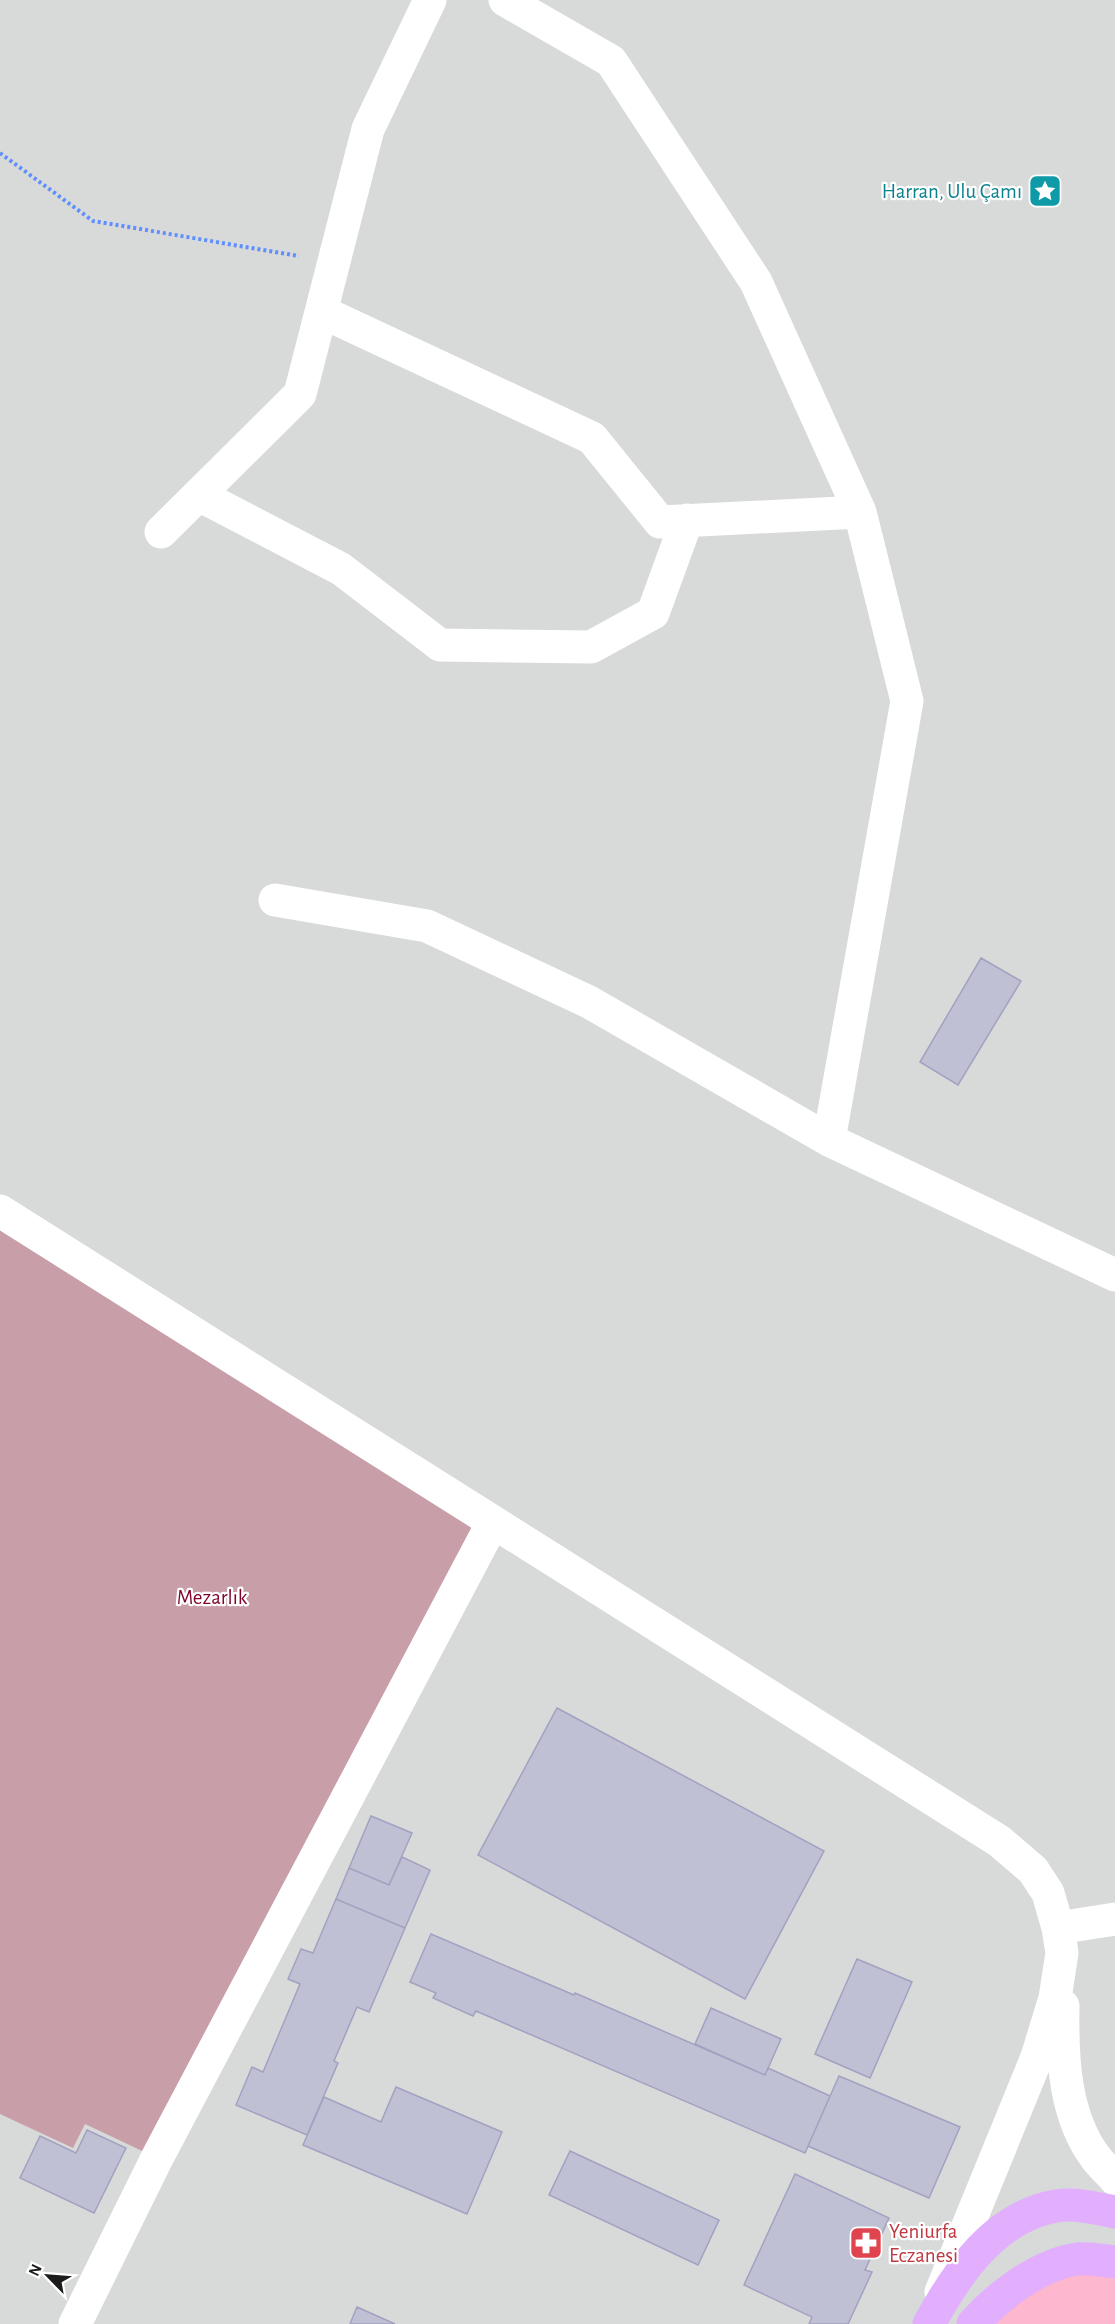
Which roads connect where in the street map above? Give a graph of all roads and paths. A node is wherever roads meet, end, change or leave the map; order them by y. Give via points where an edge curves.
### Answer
1 (430, 0) edge
2 (505, 0) edge
3 (0, 153) edge
4 (334, 262) junction
5 (322, 312) junction
6 (199, 495) junction
7 (860, 512) junction
8 (687, 520) junction
9 (161, 532) dead end
10 (275, 900) dead end
11 (829, 1140) junction
12 (0, 1211) edge
13 (1115, 1275) edge
14 (493, 1522) junction
15 (1115, 1919) edge
16 (1060, 1941) junction
17 (1115, 2179) edge
18 (1115, 2212) edge
19 (1115, 2262) edge
20 (75, 2324) edge
21 (929, 2324) edge
22 (973, 2324) edge

1 - 4 street via 368,129
2 - 7 street via 611,61 756,282
3 - 4 path via 93,221
4 - 5 street
5 - 6 street via 300,394
5 - 8 street via 592,438 660,522
6 - 8 street via 341,569 440,645 591,647 653,613
6 - 9 street
7 - 8 street
7 - 11 street via 908,701
10 - 11 street via 427,927 589,1002
11 - 13 street
12 - 14 street
14 - 16 street via 999,1841 1033,1870 1048,1893
14 - 20 street via 157,2158
15 - 16 street
16 - 17 street via 1062,2044 1067,2083 1076,2121 1095,2157
16 - 21 street via 1055,1998 1037,2057
18 - 21 main road via 1057,2206 1016,2221 971,2259 950,2285
19 - 22 main road via 1078,2259 1051,2267 995,2300

